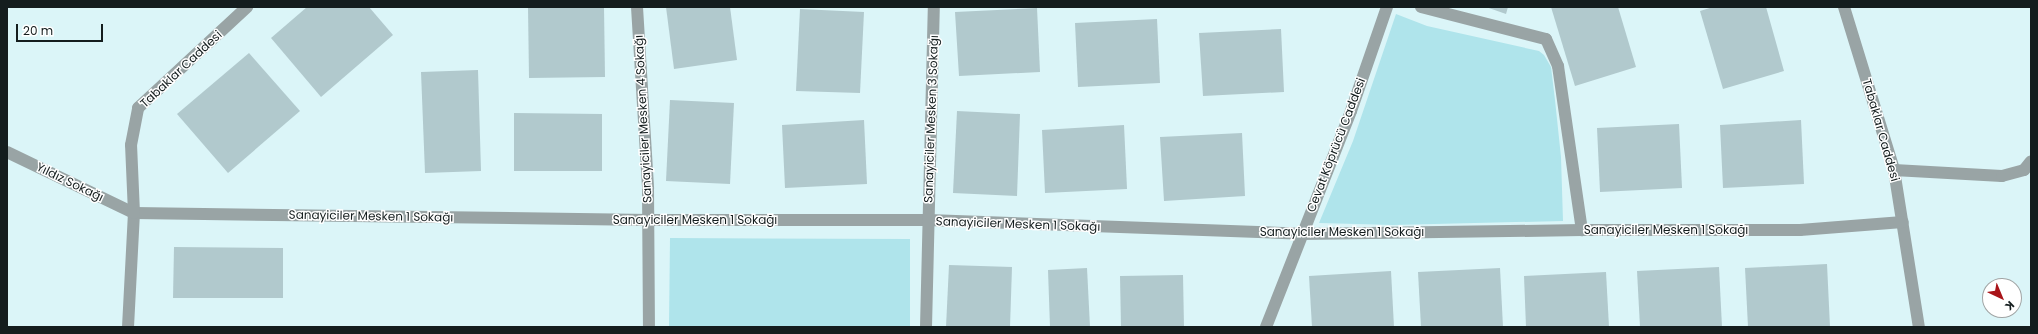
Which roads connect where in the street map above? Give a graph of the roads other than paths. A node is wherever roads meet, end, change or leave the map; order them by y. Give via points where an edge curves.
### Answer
1 (247, 7) edge
2 (637, 7) edge
3 (934, 7) edge
4 (1388, 7) edge
5 (1421, 7) edge
6 (1844, 7) edge
7 (7, 152) edge
8 (2031, 161) edge
9 (1894, 170) junction
10 (134, 213) junction
11 (649, 220) junction
12 (928, 220) junction
13 (1903, 222) junction
14 (1582, 230) junction
15 (1301, 234) junction
16 (128, 327) edge
17 (649, 327) edge
18 (926, 327) edge
19 (1266, 327) edge
20 (1920, 327) edge

1 - 10 street, Tabaklar Caddesi via 138,108 131,145
2 - 11 street, Sanayiciler Mesken 4 Sokağı
3 - 12 street, Sanayiciler Mesken 3 Sokağı
4 - 15 street, Cevat Köprücü Caddesi via 1351,111
5 - 14 street via 1546,39 1558,66
6 - 9 street, Tabaklar Caddesi
7 - 10 street, Yıldız Sokağı
8 - 9 street via 2024,170 2002,176
9 - 13 street, Tabaklar Caddesi
10 - 11 street, Sanayiciler Mesken 1 Sokağı
10 - 16 street, Tabaklar Caddesi
11 - 12 street, Sanayiciler Mesken 1 Sokağı
11 - 17 street, Sanayiciler Mesken 4 Sokağı
12 - 15 street, Sanayiciler Mesken 1 Sokağı
12 - 18 street, Sanayiciler Mesken 3 Sokağı
13 - 14 street, Sanayiciler Mesken 1 Sokağı via 1800,230
13 - 20 street, Tabaklar Caddesi
14 - 15 street, Sanayiciler Mesken 1 Sokağı
15 - 19 street, Cevat Köprücü Caddesi

